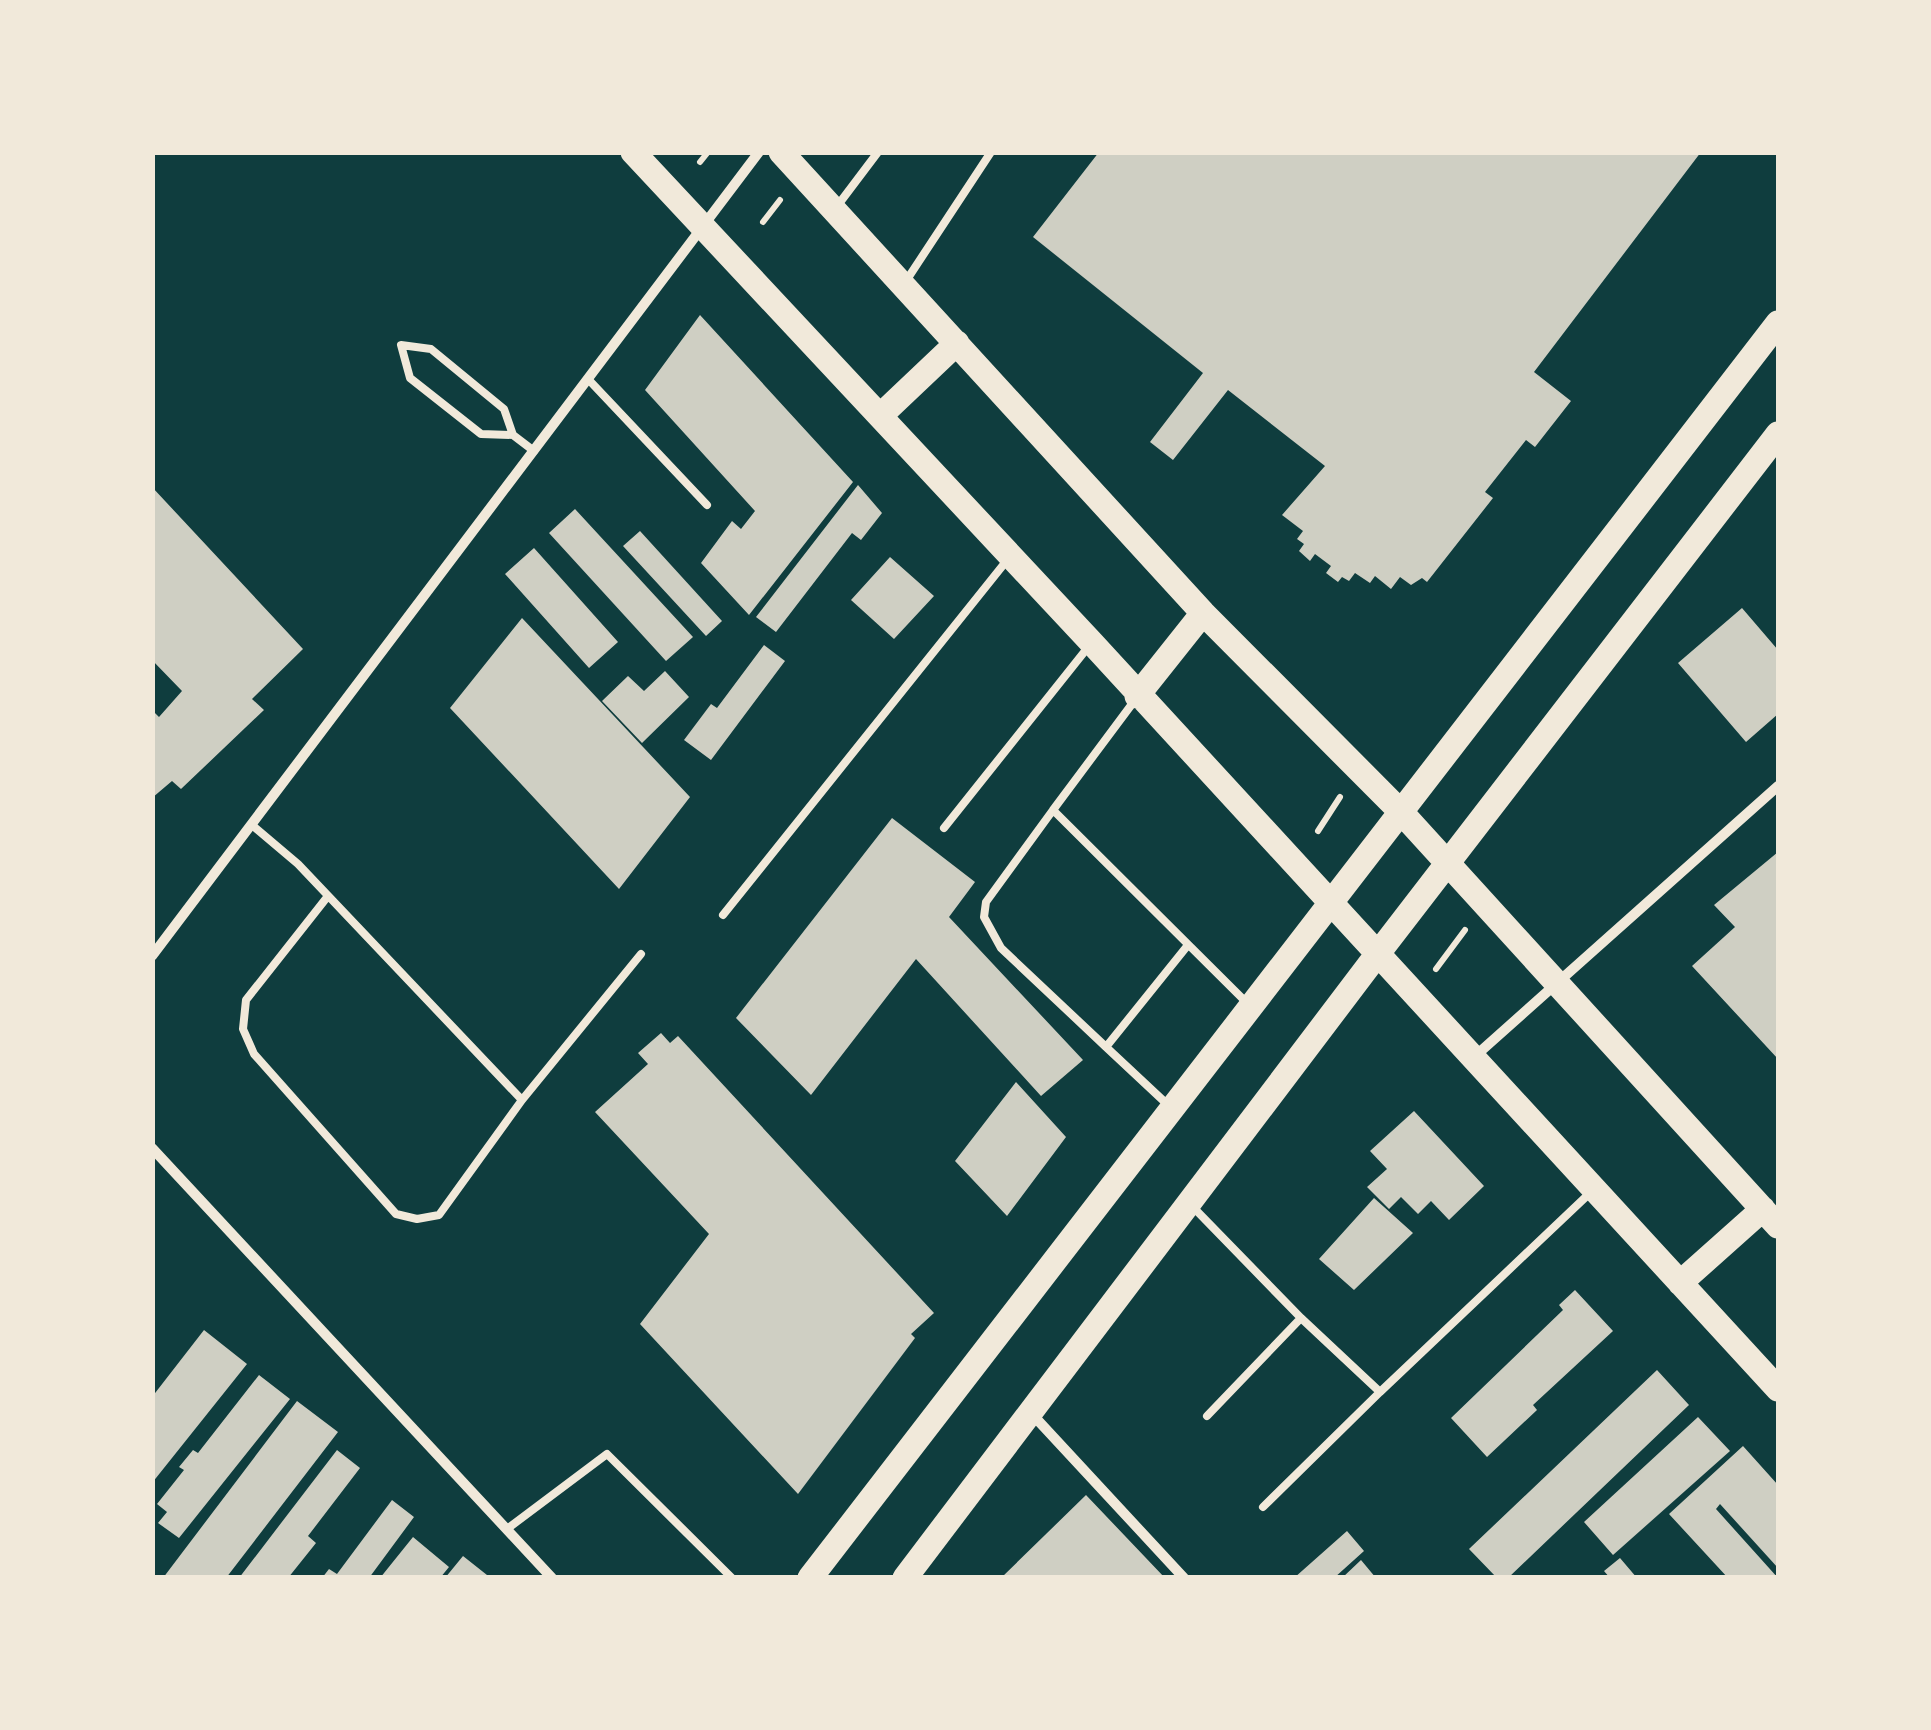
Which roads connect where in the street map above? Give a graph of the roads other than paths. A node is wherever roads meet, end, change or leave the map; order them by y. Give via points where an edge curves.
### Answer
1 (616, 152) edge
2 (633, 152) edge
3 (759, 152) edge
4 (781, 152) edge
5 (878, 152) edge
6 (991, 152) edge
7 (834, 210) junction
8 (703, 227) junction
9 (903, 285) junction
10 (1778, 323) edge
11 (957, 343) junction
12 (588, 380) junction
13 (880, 416) junction
14 (1778, 434) edge
15 (513, 435) junction
16 (534, 451) junction
17 (706, 505) dead end
18 (1010, 556) junction
19 (1203, 612) junction
20 (1092, 643) junction
21 (1138, 696) junction
22 (1778, 786) edge
23 (1053, 810) junction
24 (1402, 812) junction
25 (252, 825) junction
26 (944, 828) dead end
27 (1448, 864) junction
28 (328, 896) junction
29 (1331, 906) junction
30 (722, 915) dead end
31 (1188, 946) junction
32 (641, 954) dead end
33 (152, 956) edge
34 (1376, 956) junction
35 (1555, 986) junction
36 (1251, 1008) junction
37 (1106, 1046) junction
38 (1472, 1059) junction
39 (522, 1100) junction
40 (1172, 1107) junction
41 (152, 1148) edge
42 (1594, 1190) junction
43 (1191, 1205) junction
44 (1771, 1218) edge
45 (1680, 1283) junction
46 (1300, 1318) junction
47 (1778, 1389) edge
48 (1380, 1392) junction
49 (1031, 1413) junction
50 (1207, 1416) dead end
51 (1263, 1507) dead end
52 (507, 1529) junction
53 (552, 1578) edge
54 (732, 1578) edge
55 (810, 1578) edge
56 (905, 1578) edge
57 (1184, 1578) edge

1 - 8 main road
2 - 8 main road
3 - 8 street
4 - 7 main road
5 - 7 lane
6 - 9 lane
7 - 9 main road
8 - 12 street
8 - 13 main road
9 - 11 main road
10 - 24 main road
11 - 13 main road
11 - 19 main road
12 - 16 street
12 - 17 lane
13 - 18 main road
14 - 27 main road
15 - 15 lane via 504,409 431,348 401,345 410,378 480,434
15 - 16 lane
16 - 25 street
18 - 20 main road
18 - 30 lane
19 - 21 main road
19 - 24 main road
20 - 21 main road
20 - 26 lane
21 - 23 lane
21 - 29 main road
22 - 35 street
23 - 31 lane
23 - 37 lane via 993,887 984,918 1000,948
24 - 27 main road
24 - 29 main road
25 - 28 lane
25 - 33 street
27 - 34 main road
27 - 35 main road
28 - 39 lane
28 - 39 lane via 246,1000 243,1029 254,1054 396,1214 440,1215
29 - 34 main road
29 - 36 main road
31 - 36 lane
31 - 37 lane
32 - 39 lane
34 - 38 main road
34 - 43 main road
35 - 38 street
35 - 44 main road
36 - 40 main road
37 - 40 lane
38 - 42 main road
40 - 55 main road
41 - 52 street
42 - 45 main road
42 - 48 lane
43 - 46 lane
43 - 49 main road
44 - 45 main road
45 - 47 main road
46 - 48 lane
46 - 50 lane
48 - 51 lane
49 - 56 main road
49 - 57 street
52 - 53 street
52 - 54 lane via 607,1454

